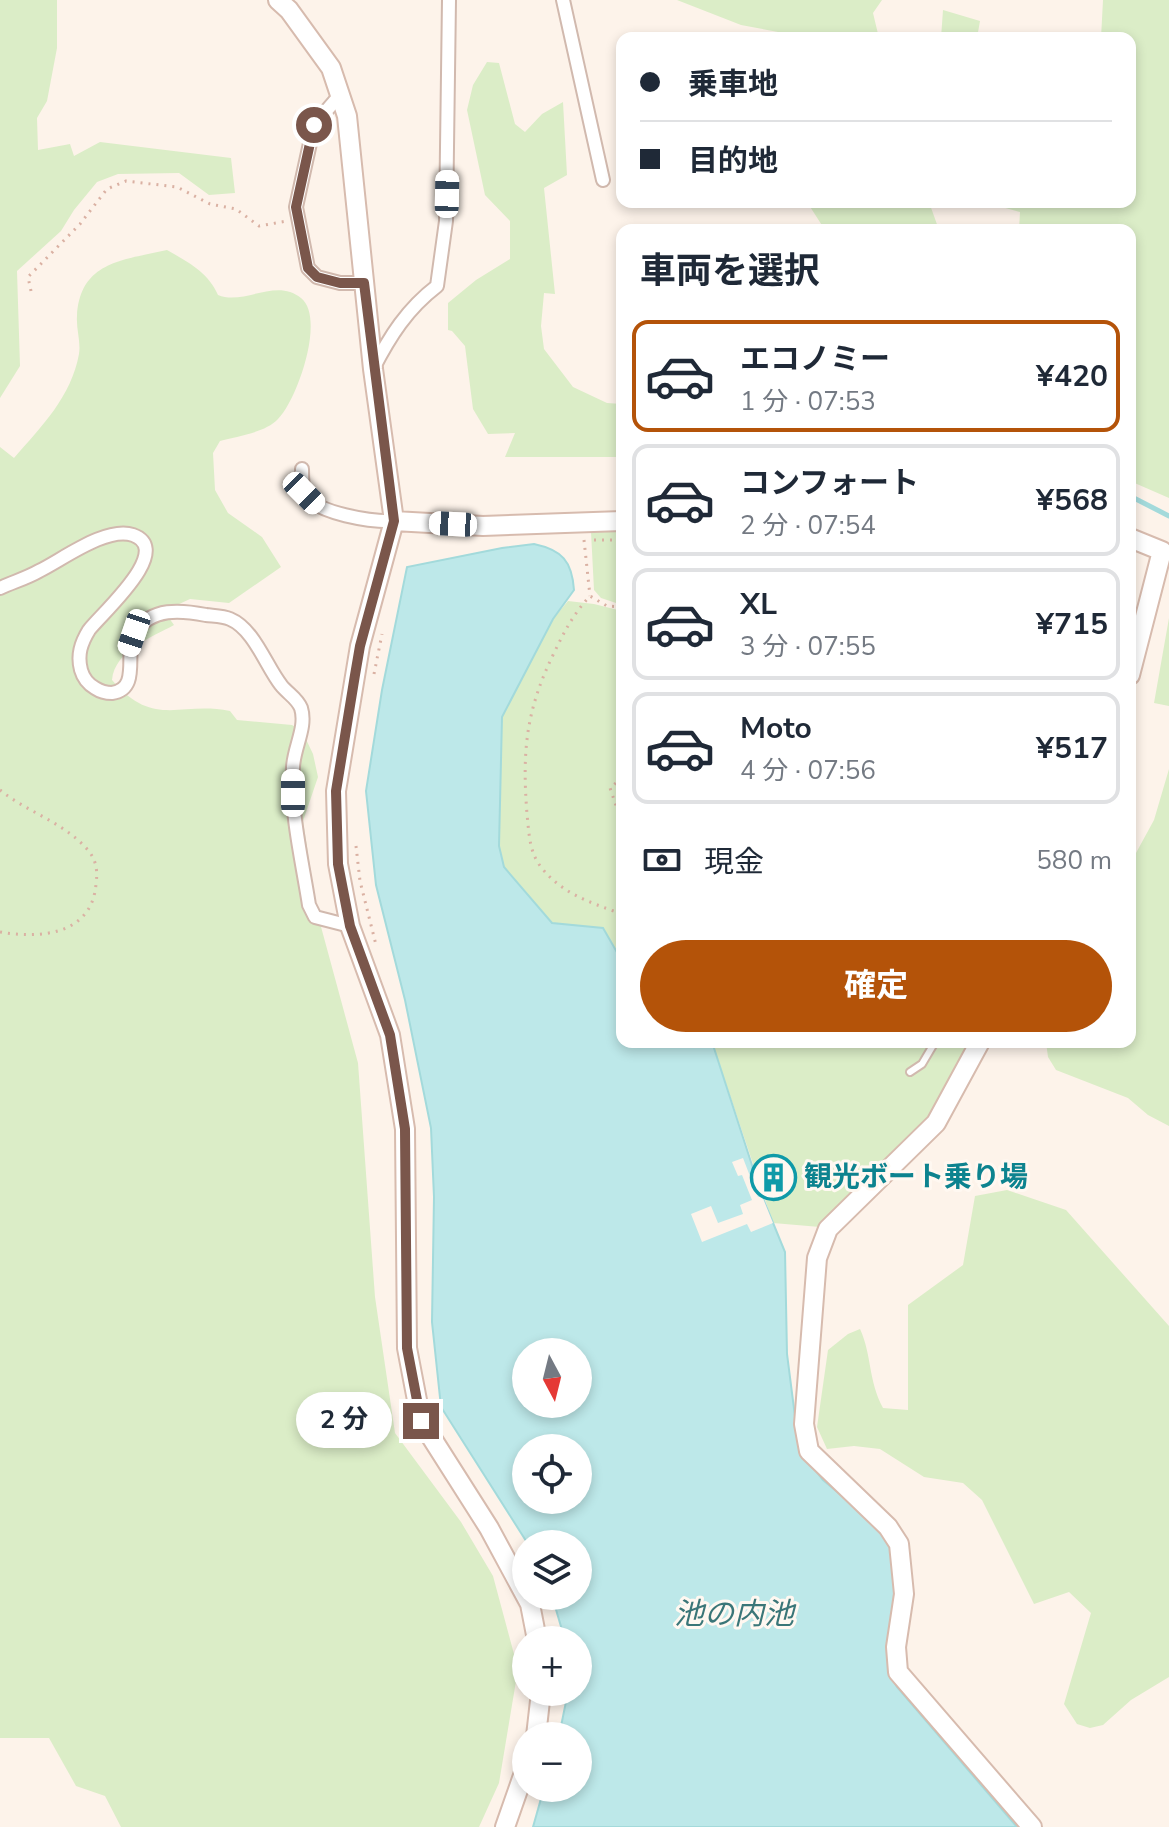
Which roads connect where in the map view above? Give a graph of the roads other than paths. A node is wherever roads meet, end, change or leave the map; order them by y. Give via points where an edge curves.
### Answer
1 (278, 0) edge
2 (449, 0) edge
3 (563, 0) edge
4 (340, 95) junction
5 (603, 180) dead end
6 (364, 283) junction
7 (373, 369) junction
8 (302, 469) dead end
9 (394, 521) junction
10 (616, 521) edge
11 (1136, 540) edge
12 (1166, 552) edge
13 (0, 588) edge
14 (1136, 654) edge
15 (350, 926) junction
16 (931, 1048) edge
17 (977, 1048) edge
18 (910, 1072) dead end
19 (534, 1626) edge
20 (514, 1802) edge
21 (505, 1827) edge
22 (1032, 1827) edge

1 - 4 street via 331,68
2 - 7 street via 446,221 437,286 399,323
3 - 5 street
4 - 6 street via 347,116
4 - 6 street via 314,125 296,207 308,268 317,277
6 - 7 street
7 - 9 street
8 - 9 street via 304,493 316,506 373,522
9 - 10 street via 483,526
9 - 15 street via 360,646 336,791 338,864
11 - 12 street
12 - 14 street
13 - 15 street via 85,544 131,534 141,540 146,559 88,632 78,658 91,687 104,693 127,685 134,633 160,613 230,619 244,629 301,709 293,793 309,905 315,917
15 - 19 street via 390,1035 405,1129 407,1348 421,1421 489,1528 530,1604
16 - 18 lane
17 - 22 street via 936,1123 828,1229 817,1258 804,1424 809,1451 899,1544 904,1594 898,1672
20 - 21 street

